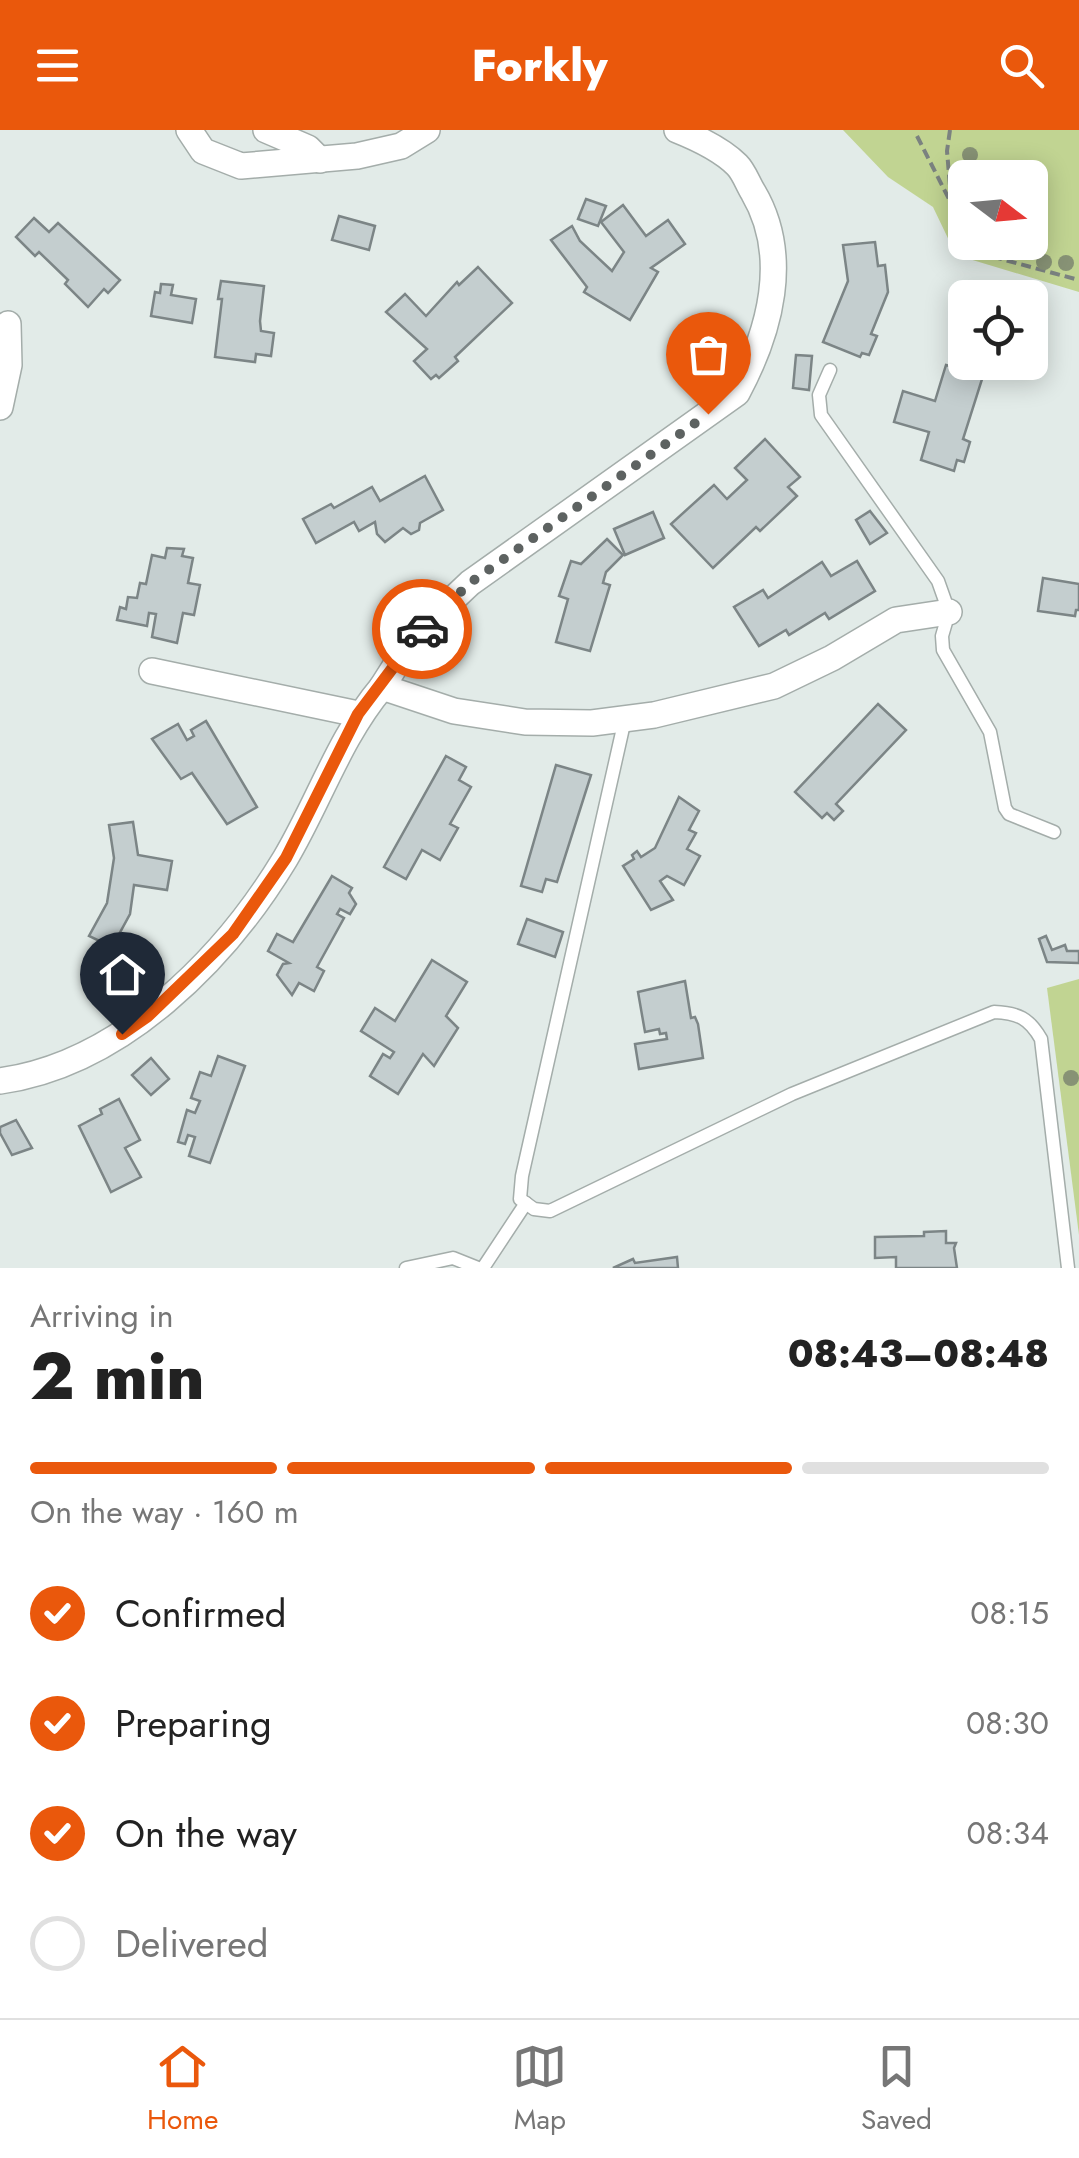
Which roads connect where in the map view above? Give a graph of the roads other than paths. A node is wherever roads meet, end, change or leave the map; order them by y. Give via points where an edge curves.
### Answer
1 (189, 130) edge
2 (266, 130) edge
3 (427, 130) edge
4 (676, 130) edge
5 (320, 160) junction
6 (8, 324) dead end
7 (830, 370) dead end
8 (0, 407) edge
9 (949, 612) junction
10 (152, 671) dead end
11 (382, 686) junction
12 (358, 714) junction
13 (625, 719) junction
14 (1054, 832) dead end
15 (0, 1082) edge
16 (526, 1203) junction
17 (406, 1268) edge
18 (480, 1268) edge
19 (1068, 1268) edge

1 - 5 street via 203,152 241,166
2 - 5 street
3 - 5 street via 401,146
4 - 11 street via 738,166 759,202 771,238 774,282 755,360 737,393 470,583 415,635
6 - 8 street
7 - 9 lane via 820,415 938,581
9 - 13 street via 896,620 774,686
9 - 14 lane via 943,650 990,732 1005,808
10 - 12 street
11 - 12 street
11 - 13 street via 454,710 525,722
12 - 15 street via 286,858 233,934 148,1016 97,1051 33,1077
13 - 16 lane via 522,1176 520,1199
16 - 18 lane
16 - 19 lane via 550,1211 792,1094 994,1012 1016,1013 1041,1039
17 - 18 lane via 453,1258

